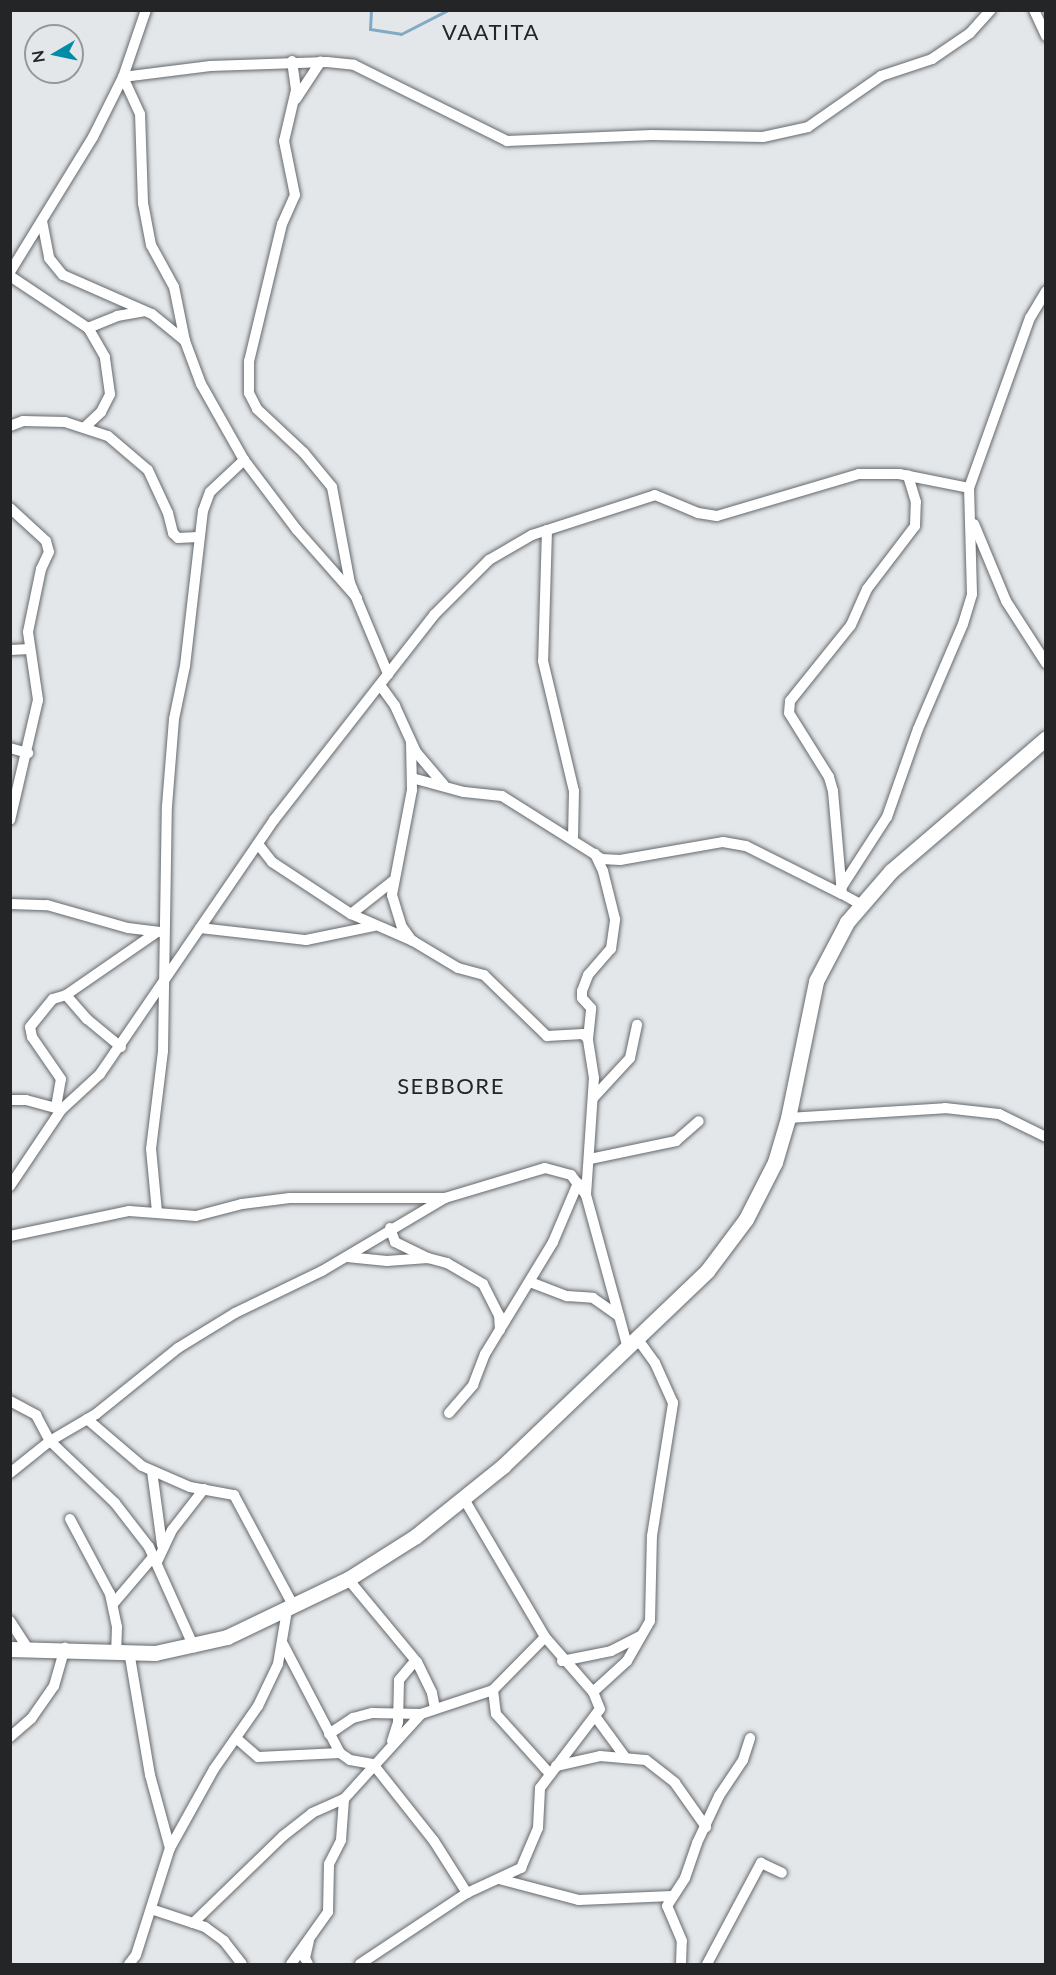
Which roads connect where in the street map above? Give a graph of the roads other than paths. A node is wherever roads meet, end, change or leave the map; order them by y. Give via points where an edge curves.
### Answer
1 (146, 10) edge
2 (991, 10) edge
3 (1034, 10) edge
4 (1046, 36) edge
5 (292, 61) junction
6 (321, 61) junction
7 (123, 77) junction
8 (293, 102) junction
9 (42, 221) junction
10 (10, 274) edge
11 (1046, 291) edge
12 (145, 311) junction
13 (88, 328) junction
14 (185, 342) junction
15 (10, 426) edge
16 (85, 428) junction
17 (244, 460) junction
18 (908, 476) junction
19 (969, 488) junction
20 (10, 508) edge
21 (972, 518) junction
22 (547, 530) junction
23 (198, 537) junction
24 (357, 598) junction
25 (30, 649) junction
26 (10, 650) edge
27 (1046, 663) edge
28 (388, 674) junction
29 (380, 685) junction
30 (1046, 738) edge
31 (411, 742) junction
32 (10, 748) edge
33 (28, 753) junction
34 (412, 778) junction
35 (444, 785) junction
36 (10, 820) edge
37 (573, 839) junction
38 (258, 844) junction
39 (594, 853) junction
40 (250, 855) junction
41 (263, 856) junction
42 (393, 881) junction
43 (841, 891) junction
44 (10, 904) edge
45 (860, 904) junction
46 (351, 914) junction
47 (374, 926) junction
48 (200, 928) junction
49 (161, 931) junction
50 (413, 941) junction
51 (166, 977) junction
52 (66, 995) junction
53 (637, 1025) dead end
54 (588, 1039) junction
55 (121, 1047) junction
56 (594, 1097) junction
57 (10, 1100) edge
58 (58, 1108) junction
59 (788, 1118) junction
60 (699, 1121) dead end
61 (1046, 1137) edge
62 (590, 1159) junction
63 (12, 1179) edge
64 (578, 1183) junction
65 (586, 1195) junction
66 (445, 1198) junction
67 (157, 1212) junction
68 (390, 1228) junction
69 (10, 1236) edge
70 (346, 1257) junction
71 (428, 1258) junction
72 (530, 1282) junction
73 (619, 1317) junction
74 (500, 1332) junction
75 (633, 1344) junction
76 (10, 1401) edge
77 (449, 1413) dead end
78 (87, 1419) junction
79 (50, 1441) junction
80 (13, 1467) edge
81 (152, 1471) junction
82 (204, 1489) junction
83 (464, 1499) junction
84 (70, 1519) dead end
85 (162, 1545) junction
86 (156, 1559) junction
87 (348, 1579) junction
88 (112, 1604) junction
89 (290, 1608) junction
90 (10, 1621) edge
91 (641, 1636) junction
92 (545, 1637) junction
93 (283, 1644) junction
94 (27, 1647) junction
95 (194, 1647) junction
96 (65, 1648) junction
97 (10, 1649) edge
98 (122, 1651) junction
99 (562, 1661) junction
100 (415, 1662) junction
101 (493, 1690) junction
102 (593, 1692) junction
103 (432, 1693) junction
104 (452, 1702) junction
105 (435, 1708) junction
106 (396, 1713) junction
107 (421, 1714) junction
108 (596, 1716) junction
109 (328, 1734) junction
110 (10, 1737) edge
111 (236, 1738) junction
112 (750, 1738) dead end
113 (390, 1746) junction
114 (340, 1753) junction
115 (625, 1757) junction
116 (373, 1764) junction
117 (553, 1770) junction
118 (344, 1799) junction
119 (706, 1827) junction
120 (170, 1848) junction
121 (782, 1873) dead end
122 (499, 1879) junction
123 (467, 1893) junction
124 (672, 1896) junction
125 (151, 1908) junction
126 (193, 1923) junction
127 (311, 1935) junction
128 (372, 1961) edge
129 (129, 1965) edge
130 (242, 1965) edge
131 (291, 1965) edge
132 (308, 1965) edge
133 (360, 1965) edge
134 (681, 1965) edge
135 (707, 1965) edge

1 - 7 street
2 - 6 street via 970,33 932,59 880,76 808,127 763,137 652,135 507,141 354,65
3 - 4 street
5 - 6 street
5 - 7 street
5 - 8 street via 296,82
6 - 8 street
7 - 9 street via 93,137 60,184
7 - 14 street via 140,114 143,203 151,245 174,287
8 - 24 street via 285,141 295,195 282,224 249,362 249,393 257,409 304,453 332,487 342,552
9 - 10 street
9 - 12 street via 49,258 63,274
10 - 13 street
11 - 19 street via 1030,318
12 - 13 street via 117,316
12 - 14 street
13 - 16 street via 105,357 110,394 101,412
14 - 17 street via 201,384
15 - 16 street via 23,421 65,422
16 - 23 street via 108,436 148,470 178,538
17 - 23 street via 210,492
17 - 24 street via 297,530
18 - 19 street
18 - 22 street via 859,474 717,516 698,513 655,495
18 - 43 street via 915,492 915,526 867,589 851,625 790,701 789,713 829,777 833,791
19 - 21 street
20 - 25 street via 49,547 31,612
21 - 27 street via 1006,601
21 - 43 street via 972,594 963,624 918,729 887,817
22 - 28 street via 489,560 434,615
22 - 37 street via 543,661 574,791
23 - 49 street via 185,666 174,718
24 - 28 street
25 - 26 street
25 - 33 street via 38,700
28 - 29 street
29 - 31 street
29 - 38 street
30 - 45 main road via 936,830
31 - 34 street
31 - 35 street
32 - 33 street
33 - 36 street
34 - 35 street
34 - 42 street via 402,858
35 - 37 street via 464,792 502,796
37 - 39 street
38 - 40 street
38 - 41 street
39 - 43 street via 602,859 620,860 723,842 746,846
39 - 54 street via 611,898 615,928 611,949 588,975 582,991 582,998 591,1008
40 - 41 street
40 - 48 street
41 - 46 street
42 - 46 street
42 - 50 street via 395,909
43 - 45 street
44 - 49 street via 47,905 128,928
45 - 59 main road via 816,981
46 - 47 street
47 - 48 street via 306,940
47 - 50 street
48 - 51 street
49 - 51 street
49 - 52 street
50 - 54 street via 458,968 484,975 547,1036 583,1034
51 - 55 street
51 - 67 street via 163,1051 151,1149
52 - 55 street via 87,1019
52 - 58 street via 53,999 30,1027 32,1037 60,1079
53 - 56 street via 630,1058
54 - 56 street
55 - 58 street via 100,1074
56 - 62 street
57 - 58 street
58 - 63 street
59 - 61 street via 945,1108 999,1114
59 - 75 main road via 775,1162 746,1219 707,1271
60 - 62 street via 676,1141
62 - 65 street
64 - 65 street
64 - 66 street via 559,1168 545,1168
64 - 72 street via 562,1226
65 - 73 street
66 - 67 street via 321,1197 242,1203 209,1215
66 - 68 street
67 - 69 street via 104,1214 50,1230
68 - 70 street
68 - 71 street via 395,1242
70 - 71 street via 387,1261
70 - 78 street via 235,1313 178,1348
71 - 74 street via 447,1263 483,1284 499,1315
72 - 73 street via 567,1296 593,1298
72 - 74 street
73 - 75 street
74 - 77 street via 485,1354 473,1385
75 - 83 main road
75 - 91 street via 655,1363 673,1403 652,1536 650,1621
76 - 79 street via 36,1415
78 - 79 street
78 - 81 street via 108,1441
79 - 80 street
79 - 86 street via 115,1503
81 - 82 street
81 - 85 street
82 - 85 street
82 - 89 street via 234,1495
83 - 87 main road via 416,1536
83 - 92 street
84 - 88 street
85 - 86 street
86 - 88 street
86 - 95 street
87 - 89 main road
87 - 100 street
88 - 98 street
89 - 93 street
89 - 95 main road
90 - 94 street
91 - 99 street via 611,1651
91 - 102 street via 627,1661
92 - 99 street
92 - 101 street
93 - 109 street
93 - 111 street via 258,1706
94 - 96 main road
94 - 97 main road
95 - 98 main road via 154,1653
96 - 98 main road
96 - 110 street via 54,1686 31,1719
98 - 120 street
99 - 102 street
100 - 103 street
100 - 106 street via 399,1680
101 - 104 street
101 - 117 street via 496,1714
102 - 108 street via 600,1709
103 - 104 street
103 - 105 street
104 - 105 street
105 - 107 street
106 - 107 street
106 - 109 street via 353,1718
106 - 113 street via 398,1722
107 - 113 street
108 - 115 street
108 - 117 street
109 - 114 street
111 - 114 street via 258,1756
111 - 120 street
112 - 119 street via 743,1760 719,1796
113 - 116 street
114 - 116 street via 350,1760
115 - 117 street via 600,1756
115 - 119 street via 646,1760 663,1770
116 - 118 street
116 - 123 street via 434,1841
117 - 122 street via 540,1788 538,1828 521,1868
118 - 126 street via 312,1813 283,1836
118 - 127 street via 341,1840 329,1864 328,1912
119 - 124 street via 685,1878
120 - 125 street
121 - 135 street via 761,1863
122 - 123 street
122 - 124 street via 579,1899
123 - 128 street
124 - 134 street via 667,1906 682,1941
125 - 126 street
125 - 129 street
126 - 130 street via 224,1941
127 - 131 street
127 - 132 street via 305,1958
128 - 133 street

